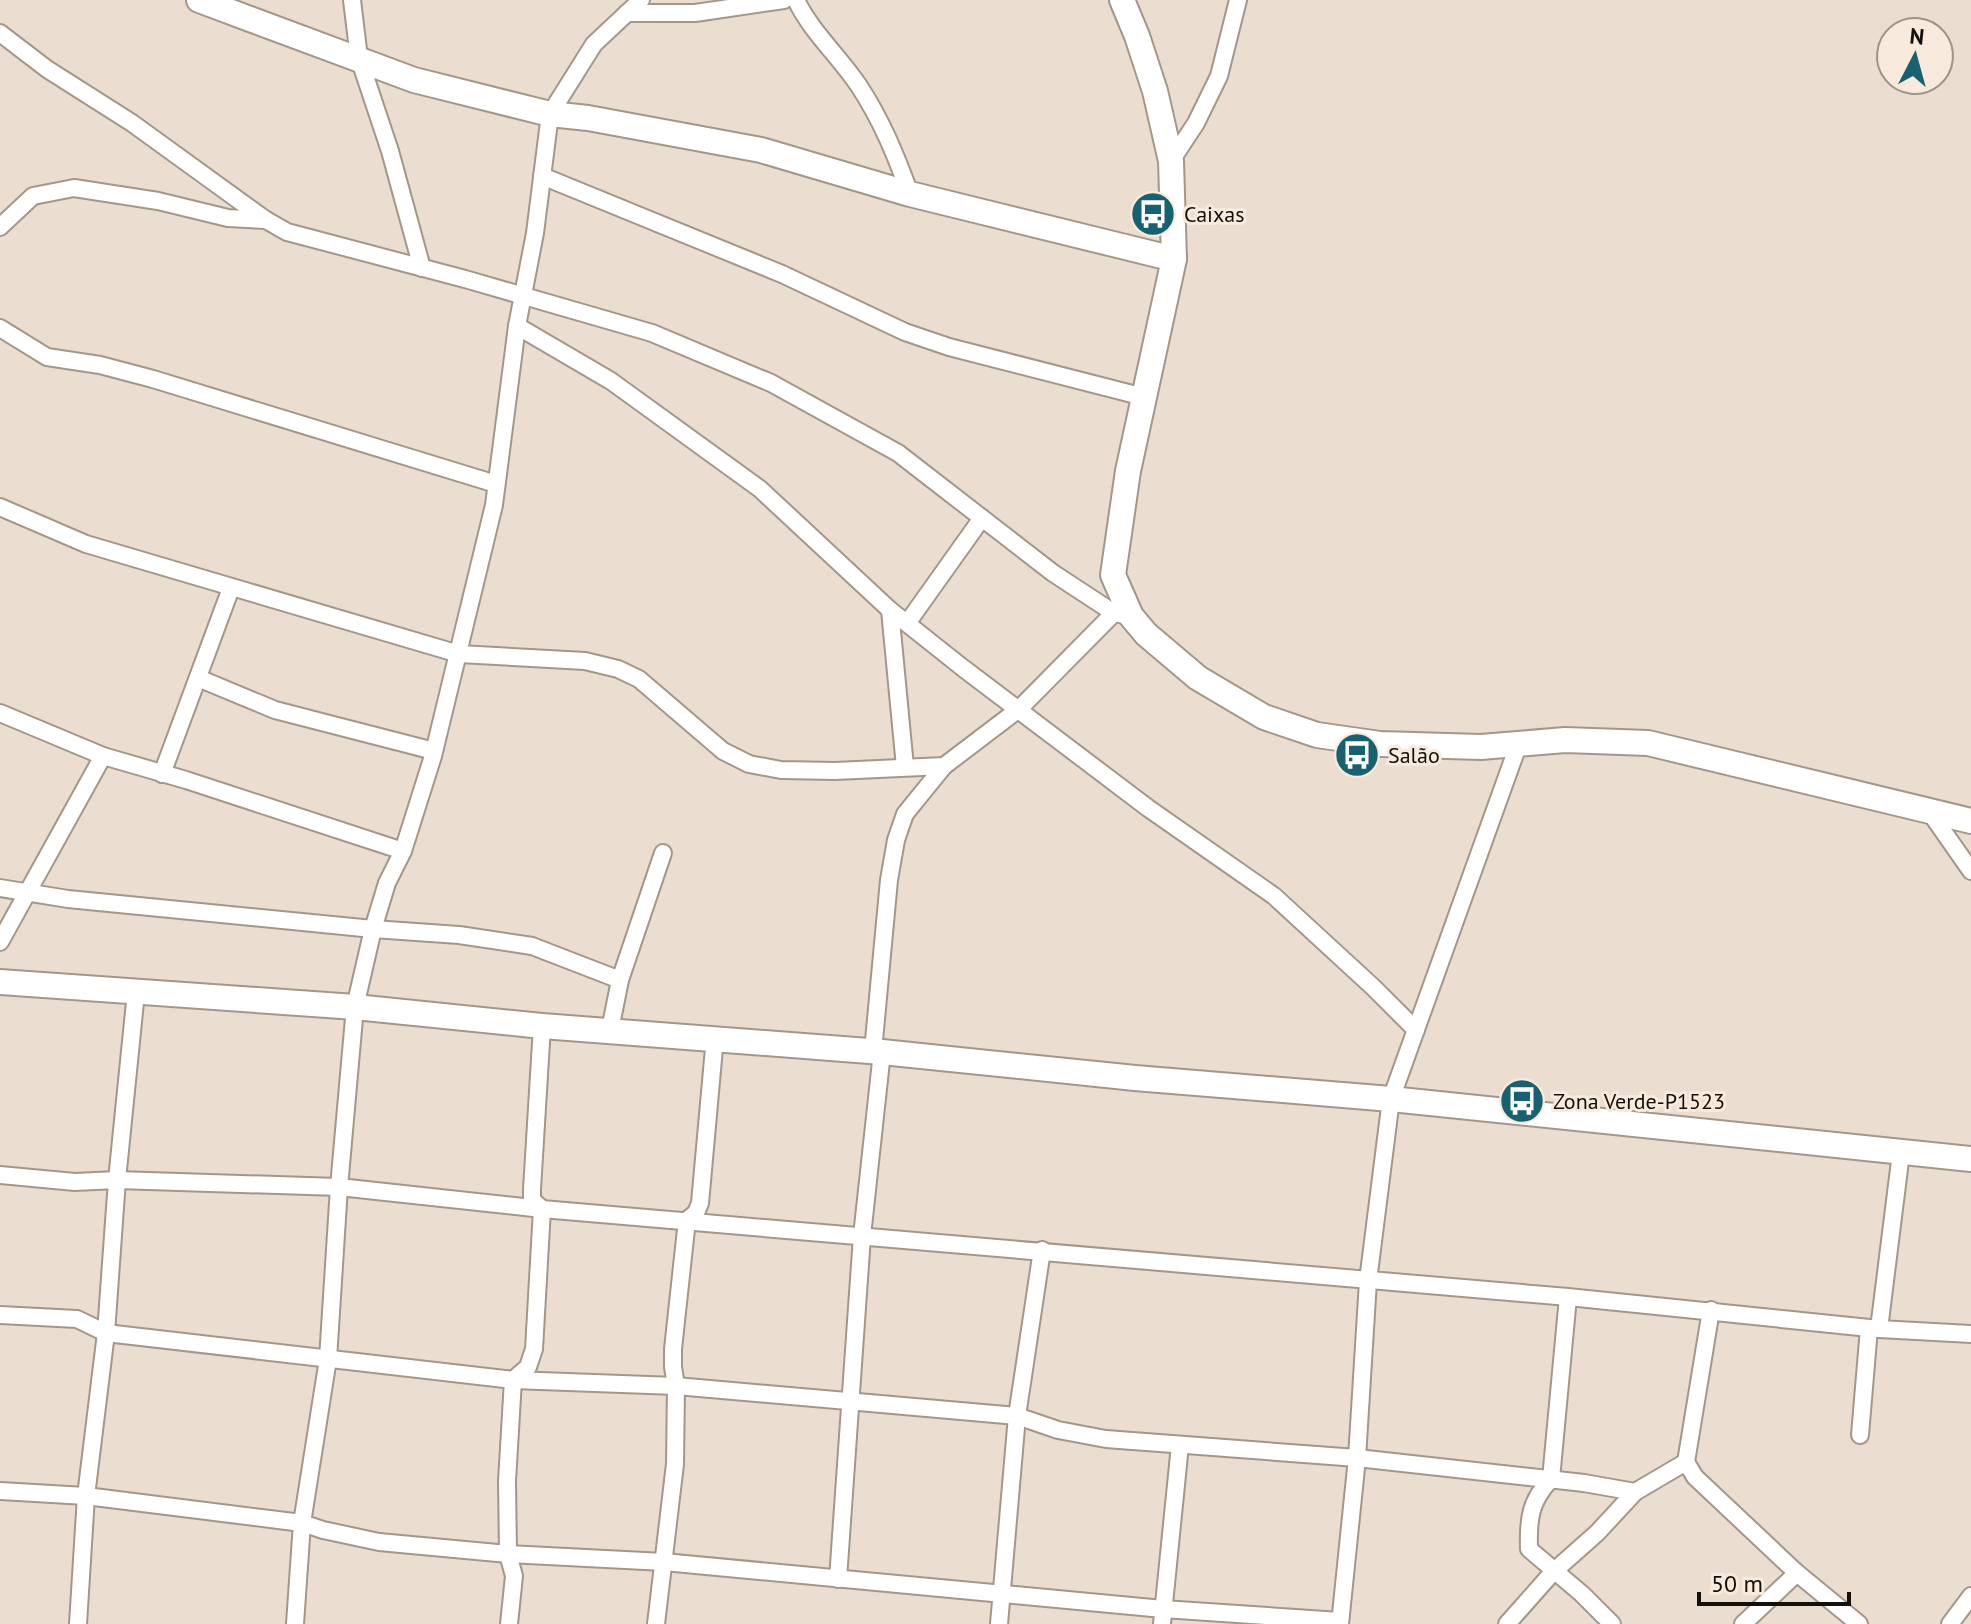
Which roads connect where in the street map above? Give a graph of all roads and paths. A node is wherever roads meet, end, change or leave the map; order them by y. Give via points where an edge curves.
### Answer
1 (199, 0) edge
2 (352, 0) edge
3 (641, 0) edge
4 (784, 0) edge
5 (796, 0) edge
6 (1122, 0) edge
7 (1238, 0) edge
8 (627, 13) junction
9 (0, 33) edge
10 (359, 58) junction
11 (550, 114) junction
12 (1171, 161) junction
13 (542, 176) junction
14 (910, 194) junction
15 (266, 220) junction
16 (0, 227) edge
17 (1174, 259) junction
18 (422, 268) junction
19 (523, 295) junction
20 (517, 326) junction
21 (0, 328) edge
22 (1144, 397) junction
23 (496, 484) junction
24 (0, 507) edge
25 (982, 518) junction
26 (231, 588) junction
27 (890, 610) junction
28 (1122, 615) junction
29 (908, 622) junction
30 (459, 654) junction
31 (198, 678) junction
32 (1019, 709) junction
33 (0, 713) edge
34 (1519, 743) junction
35 (434, 751) junction
36 (103, 756) junction
37 (944, 766) junction
38 (905, 767) junction
39 (162, 774) junction
40 (1929, 811) junction
41 (1971, 821) edge
42 (403, 851) junction
43 (663, 853) dead end
44 (1971, 871) edge
45 (0, 888) edge
46 (28, 893) junction
47 (373, 929) junction
48 (0, 942) edge
49 (620, 980) junction
50 (0, 982) edge
51 (136, 992) junction
52 (355, 1007) junction
53 (542, 1026) junction
54 (610, 1030) junction
55 (1416, 1030) junction
56 (715, 1037) junction
57 (878, 1051) junction
58 (1391, 1099) junction
59 (1901, 1153) junction
60 (1971, 1159) edge
61 (0, 1175) edge
62 (117, 1180) junction
63 (339, 1187) junction
64 (542, 1209) junction
65 (687, 1220) junction
66 (862, 1236) junction
67 (1042, 1250) junction
68 (1368, 1281) junction
69 (1568, 1297) junction
70 (1711, 1310) junction
71 (0, 1315) edge
72 (1874, 1328) junction
73 (106, 1333) junction
74 (1971, 1334) edge
75 (328, 1359) junction
76 (513, 1380) junction
77 (676, 1386) junction
78 (850, 1400) junction
79 (1017, 1416) junction
80 (1860, 1435) dead end
81 (1180, 1445) junction
82 (1357, 1458) junction
83 (1686, 1462) junction
84 (1551, 1479) junction
85 (0, 1491) edge
86 (1635, 1492) junction
87 (86, 1496) junction
88 (302, 1523) junction
89 (508, 1554) junction
90 (664, 1562) junction
91 (1553, 1572) junction
92 (1797, 1573) junction
93 (838, 1579) junction
94 (1003, 1595) junction
95 (1971, 1596) edge
96 (1163, 1617) edge
97 (1340, 1622) edge
98 (78, 1624) edge
99 (295, 1624) edge
100 (509, 1624) edge
101 (656, 1624) edge
102 (999, 1624) edge
103 (1507, 1624) edge
104 (1612, 1624) edge
105 (1743, 1624) edge
106 (1859, 1624) edge
107 (1950, 1624) edge

1 - 10 street
2 - 10 street
3 - 8 street
4 - 8 street via 695,13
5 - 14 street via 858,84 887,134
6 - 12 street via 1155,91
7 - 12 street via 1219,76
8 - 11 street via 594,44
9 - 15 street
10 - 11 street via 414,80
10 - 18 street
11 - 13 street
11 - 14 street via 761,150
12 - 17 street
13 - 19 street
13 - 22 street via 782,274 905,332
14 - 17 street
15 - 16 street via 228,218 74,188 33,196
15 - 18 street via 287,232
17 - 22 street
18 - 19 street
19 - 20 street
19 - 25 street via 652,333 771,383 898,453
20 - 23 street
20 - 27 street via 611,381 760,489
21 - 23 street via 47,357 153,379
22 - 28 street via 1113,575
23 - 30 street
24 - 26 street via 86,544
25 - 28 street via 1053,573
25 - 29 street
26 - 30 street
26 - 31 street
27 - 29 street
27 - 38 street
28 - 32 street
28 - 34 street via 1198,678 1264,717 1317,735 1380,744
29 - 32 street
30 - 35 street
30 - 38 street via 572,659 618,669 639,679 723,751 749,764 781,770
31 - 35 street via 275,710
31 - 39 street
32 - 37 street
32 - 55 street via 1274,896
33 - 36 street
34 - 40 street via 1648,743
34 - 55 street
35 - 42 street
36 - 39 street
36 - 46 street
37 - 38 street
37 - 57 street via 905,814 896,840
39 - 42 street
40 - 41 street
40 - 44 street
42 - 47 street
43 - 49 street
45 - 46 street
46 - 47 street
46 - 48 street
47 - 49 street via 532,946
47 - 52 street
49 - 54 street
50 - 51 street
51 - 52 street
51 - 62 street
52 - 53 street
52 - 63 street
53 - 54 street
53 - 64 street via 532,1189 532,1200
54 - 56 street
55 - 58 street
56 - 57 street
56 - 65 street via 700,1203
57 - 58 street
57 - 66 street
58 - 59 street
58 - 68 street
59 - 60 street
59 - 72 street
61 - 62 street
62 - 63 street
62 - 73 street
63 - 64 street
63 - 75 street
64 - 65 street
64 - 76 street via 534,1349 528,1367
65 - 66 street
65 - 77 street via 673,1349
66 - 67 street
66 - 78 street
67 - 68 street
67 - 79 street
68 - 69 street
68 - 82 street
69 - 70 street
69 - 84 street
70 - 72 street
70 - 83 street
71 - 73 street via 77,1319
72 - 74 street
72 - 80 street
73 - 75 street
73 - 87 street
75 - 76 street
75 - 88 street
76 - 77 street
76 - 89 street
77 - 78 street
77 - 90 street via 675,1464
78 - 79 street
78 - 93 street
79 - 81 street via 1106,1439
79 - 94 street
81 - 82 street
81 - 96 street
82 - 84 street
82 - 97 street
83 - 86 street
83 - 92 street via 1695,1477
84 - 86 street
84 - 91 street via 1531,1509 1528,1539 1529,1549
85 - 87 street
86 - 91 street
87 - 88 street
87 - 98 street
88 - 89 street via 379,1542
88 - 99 street
89 - 90 street
89 - 100 street via 514,1576
90 - 93 street
90 - 101 street
91 - 103 street
91 - 104 street
92 - 105 street
92 - 106 street
93 - 94 street
94 - 96 street
94 - 102 street
95 - 107 street
96 - 97 street

